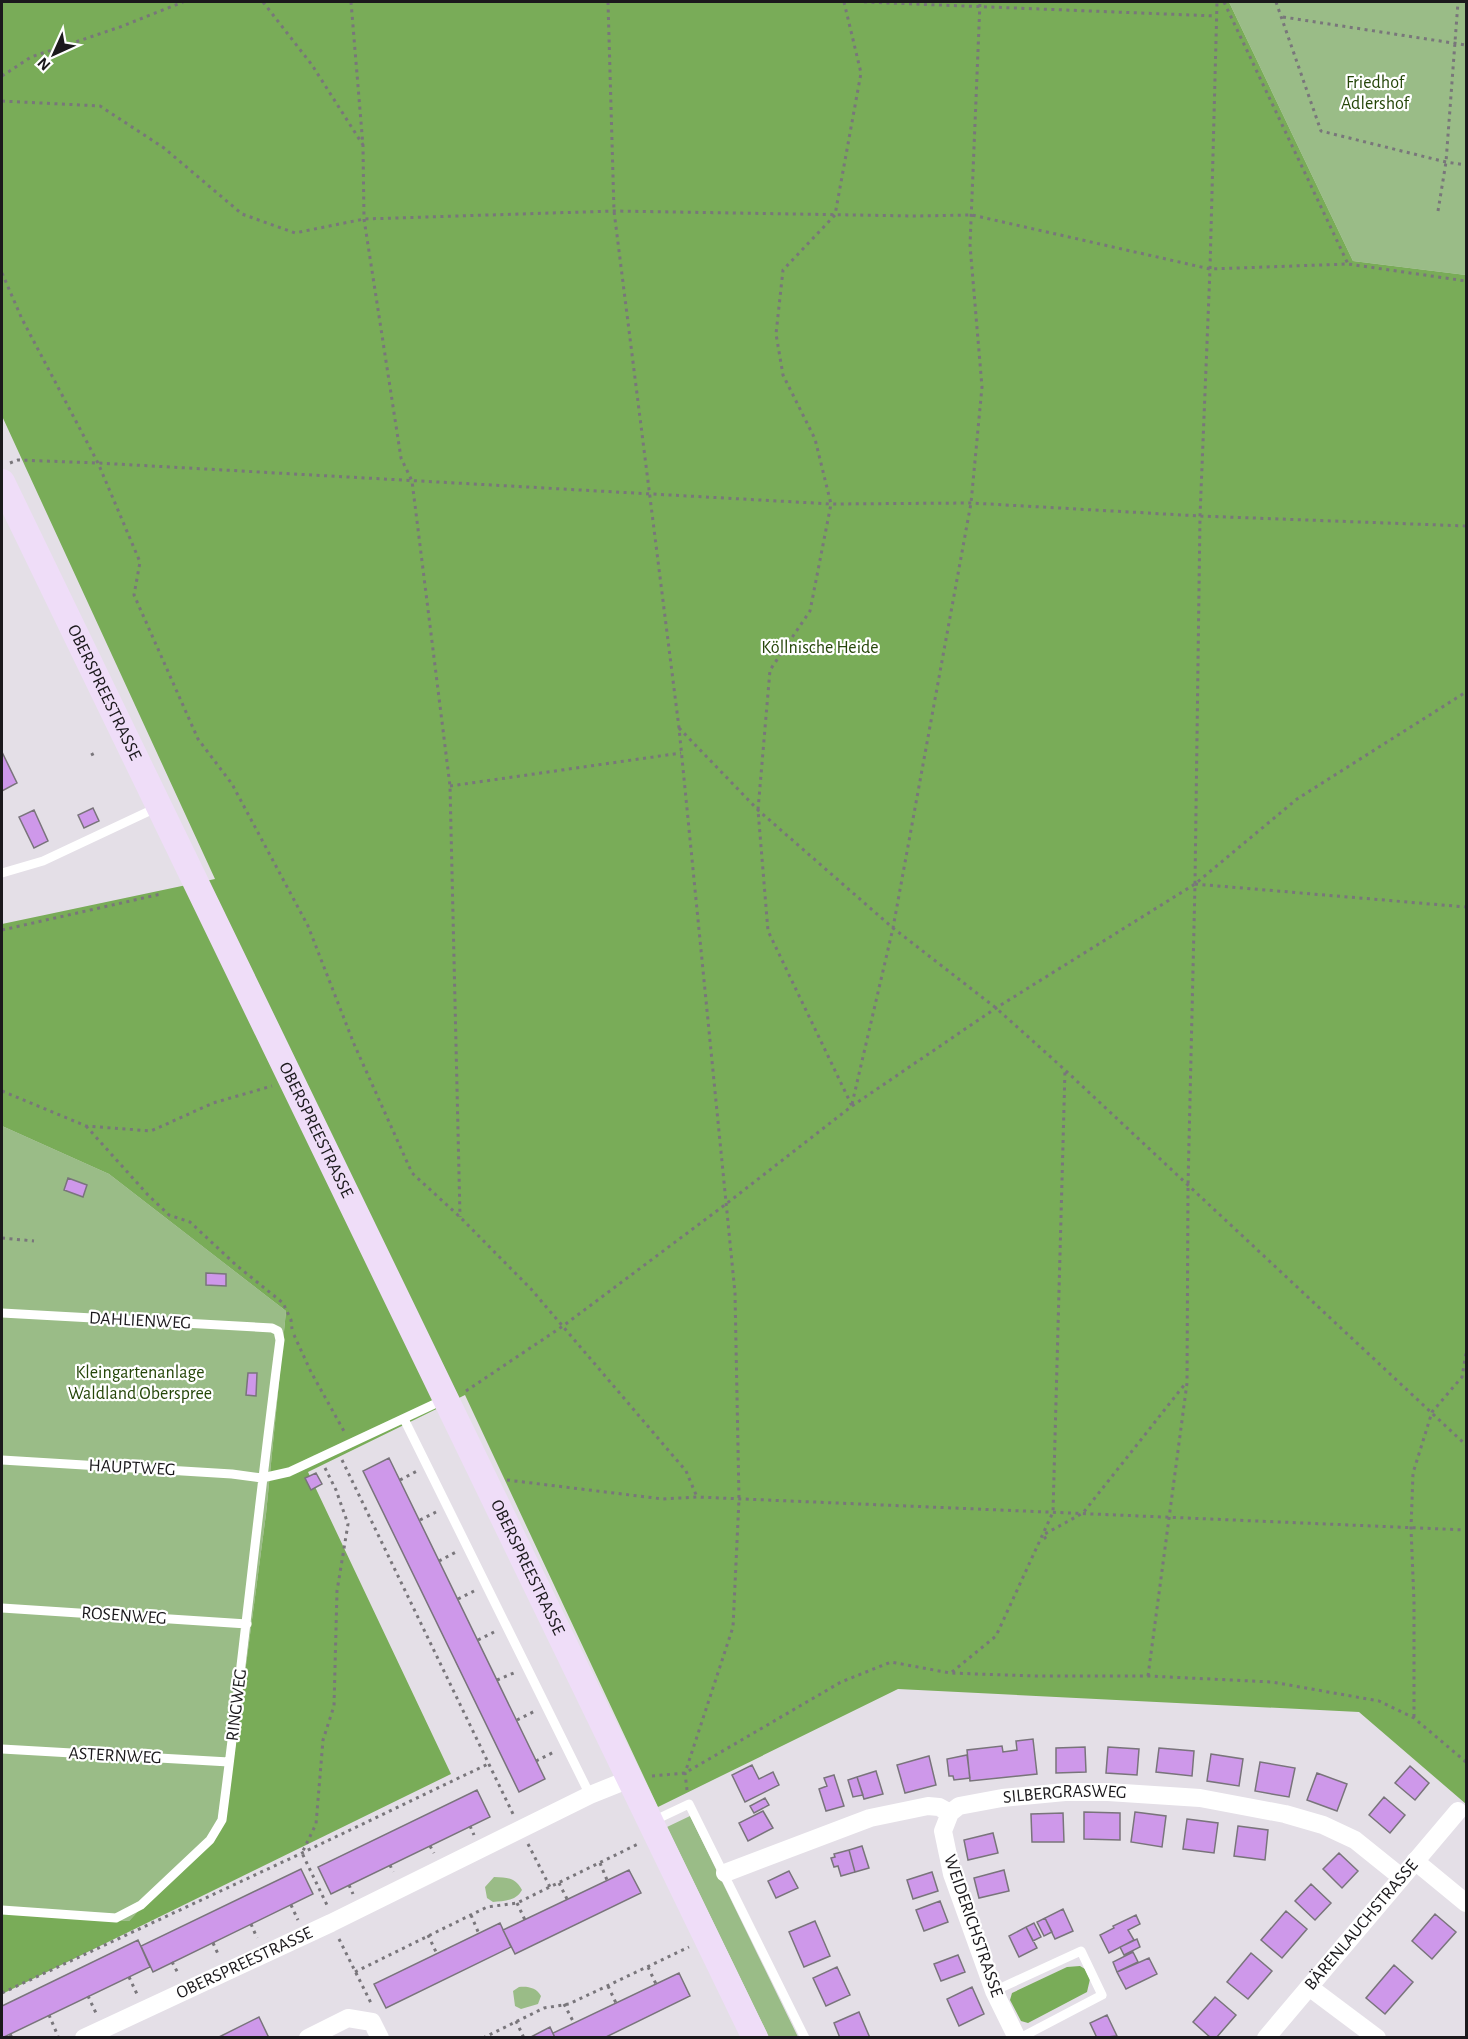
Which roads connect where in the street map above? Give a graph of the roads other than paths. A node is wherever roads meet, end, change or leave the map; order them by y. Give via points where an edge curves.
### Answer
1 (2, 482) edge
2 (158, 807) junction
3 (2, 873) edge
4 (2, 1313) edge
5 (278, 1331) joint
6 (446, 1399) junction
7 (405, 1419) junction
8 (2, 1460) edge
9 (262, 1478) junction
10 (2, 1608) edge
11 (247, 1624) junction
12 (2, 1749) edge
13 (230, 1762) junction
14 (630, 1779) junction
15 (590, 1795) junction
16 (1458, 1810) dead end
17 (950, 1813) junction
18 (654, 1829) junction
19 (1415, 1861) junction
20 (725, 1873) junction
21 (1401, 1877) junction
22 (1467, 1903) edge
23 (2, 1910) edge
24 (1309, 1987) junction
25 (994, 1990) junction
26 (376, 2030) edge
27 (84, 2037) edge
28 (308, 2037) edge
29 (755, 2037) edge
30 (805, 2037) edge
31 (1018, 2037) edge
32 (1266, 2037) edge
33 (1377, 2037) edge

1 - 2 main road, OBERSPREESTRASSE
2 - 3 lane via 43,861
2 - 6 main road, OBERSPREESTRASSE
4 - 5 lane, DAHLIENWEG
5 - 9 lane, RINGWEG
6 - 7 lane
6 - 14 main road, OBERSPREESTRASSE
7 - 9 lane via 289,1472
7 - 15 lane
8 - 9 lane, HAUPTWEG
9 - 11 lane, RINGWEG
10 - 11 lane, ROSENWEG
11 - 13 lane, RINGWEG
12 - 13 lane, ASTERNWEG
13 - 23 lane, RINGWEG via 222,1820 210,1839 141,1905 116,1918
14 - 15 street, OBERSPREESTRASSE
14 - 18 main road, OBERSPREESTRASSE
15 - 27 street, OBERSPREESTRASSE via 330,1916
16 - 19 street, BÄRENLAUCHSTRASSE
17 - 20 street via 928,1806 870,1818
17 - 21 street, SILBERGRASWEG via 959,1806 1002,1798 1065,1792 1200,1798 1323,1825 1355,1840
17 - 25 street, WEIDERICHSTRASSE via 944,1831 948,1857
18 - 20 lane via 689,1804
18 - 29 main road, OBERSPREESTRASSE
19 - 21 street, BÄRENLAUCHSTRASSE
19 - 22 street
20 - 30 lane
21 - 24 street, BÄRENLAUCHSTRASSE
24 - 32 street, BÄRENLAUCHSTRASSE
24 - 33 street
25 - 31 street, WEIDERICHSTRASSE
25 - 31 lane via 1081,1952 1102,1995
26 - 28 street via 348,2018

